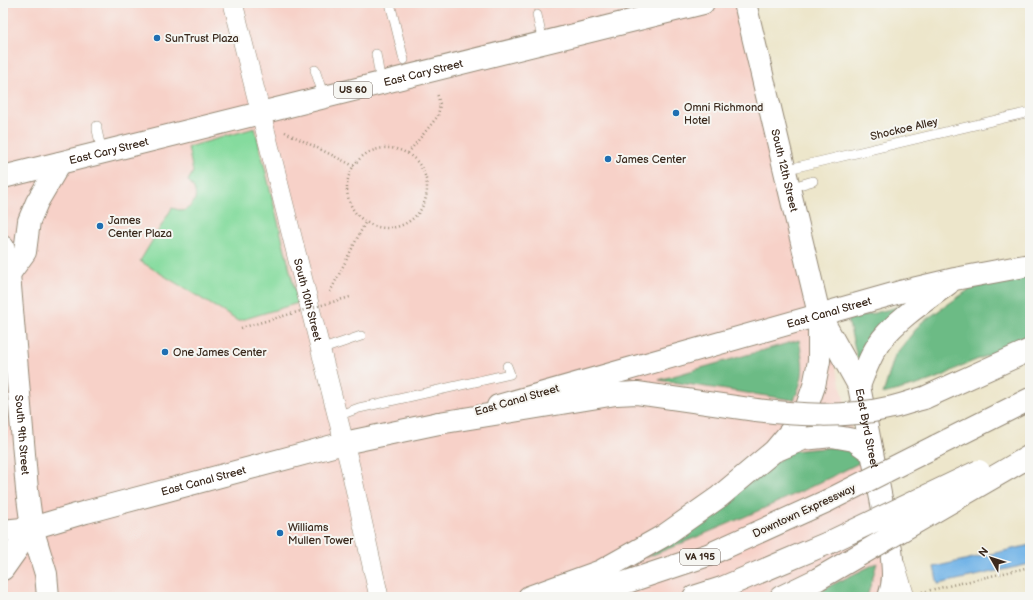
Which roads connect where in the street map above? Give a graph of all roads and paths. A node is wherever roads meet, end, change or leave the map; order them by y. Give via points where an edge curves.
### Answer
1 (233, 3) edge
2 (390, 3) edge
3 (703, 3) edge
4 (744, 3) edge
5 (537, 15) dead end
6 (543, 43) junction
7 (376, 54) dead end
8 (404, 60) dead end
9 (315, 70) dead end
10 (381, 83) junction
11 (437, 93) dead end
12 (324, 97) junction
13 (1030, 112) edge
14 (261, 113) junction
15 (98, 126) dead end
16 (285, 132) dead end
17 (102, 152) junction
18 (408, 153) junction
19 (60, 163) junction
20 (354, 166) junction
21 (3, 177) edge
22 (787, 179) junction
23 (813, 181) dead end
24 (365, 223) junction
25 (3, 247) edge
26 (1030, 265) edge
27 (9, 274) junction
28 (955, 279) junction
29 (330, 292) dead end
30 (350, 297) dead end
31 (819, 314) junction
32 (241, 328) dead end
33 (361, 336) dead end
34 (320, 350) junction
35 (1030, 350) edge
36 (507, 366) dead end
37 (859, 386) junction
38 (1030, 399) edge
39 (337, 416) junction
40 (439, 423) junction
41 (344, 443) junction
42 (1030, 446) edge
43 (774, 451) junction
44 (872, 453) junction
45 (1030, 456) edge
46 (32, 528) junction
47 (3, 531) edge
48 (891, 550) junction
49 (1030, 567) edge
50 (3, 569) edge
51 (912, 595) edge
52 (48, 597) edge
53 (379, 597) edge
54 (530, 597) edge
55 (567, 597) edge
56 (694, 597) edge
57 (780, 597) edge
58 (889, 597) edge

1 - 14 street, South 10th Street
2 - 8 lane
3 - 6 main road, East Cary Street / US 60
4 - 22 main road, South 12th Street
5 - 6 lane
6 - 10 main road, East Cary Street / US 60
7 - 10 lane
9 - 12 lane
10 - 12 main road, East Cary Street / US 60
11 - 18 path via 440,104 438,116
12 - 14 main road, East Cary Street / US 60
13 - 22 lane, Shockoe Alley
14 - 17 main road, East Cary Street / US 60
14 - 34 street, South 10th Street
15 - 17 lane
16 - 20 path
17 - 19 main road, East Cary Street / US 60
18 - 20 path via 396,149 372,150
18 - 24 path via 418,162 428,185 422,210 402,226 390,229 377,228
19 - 21 main road, East Cary Street / US 60
19 - 27 main road via 29,221 25,252
20 - 24 path via 348,177 346,190 349,203
22 - 23 lane
22 - 31 main road, South 12th Street
24 - 29 path
25 - 27 main road, South 9th Street
26 - 28 main road, East Canal Street
27 - 46 main road, South 9th Street
28 - 31 main road, East Canal Street
28 - 37 main road via 902,318 881,340
30 - 32 path, bridge
31 - 37 main road, East Byrd Street
31 - 40 main road, East Canal Street
31 - 43 main road via 820,361 814,386 806,408
33 - 34 lane
34 - 39 street, South 10th Street
35 - 40 main road, bridge via 924,398 888,408 845,414 756,410 637,393 616,394
36 - 39 lane via 510,374 359,408
37 - 44 main road, East Byrd Street
38 - 55 main road, Downtown Expressway / VA 195, bridge via 827,501 708,555 621,584
39 - 41 street, South 10th Street
40 - 41 main road, East Canal Street
41 - 46 main road, East Canal Street
41 - 53 street, South 10th Street
42 - 56 main road, bridge via 828,543 722,588
43 - 44 main road via 803,439 832,436 854,440
43 - 54 main road via 719,497 665,535 601,570
44 - 48 main road, East Byrd Street
45 - 57 main road, bridge via 818,579
46 - 47 main road, East Canal Street
46 - 50 main road
46 - 52 main road, South 9th Street via 46,574
48 - 51 street, East Byrd Street
48 - 58 main road, East Byrd Street via 893,572
49 - 51 path

